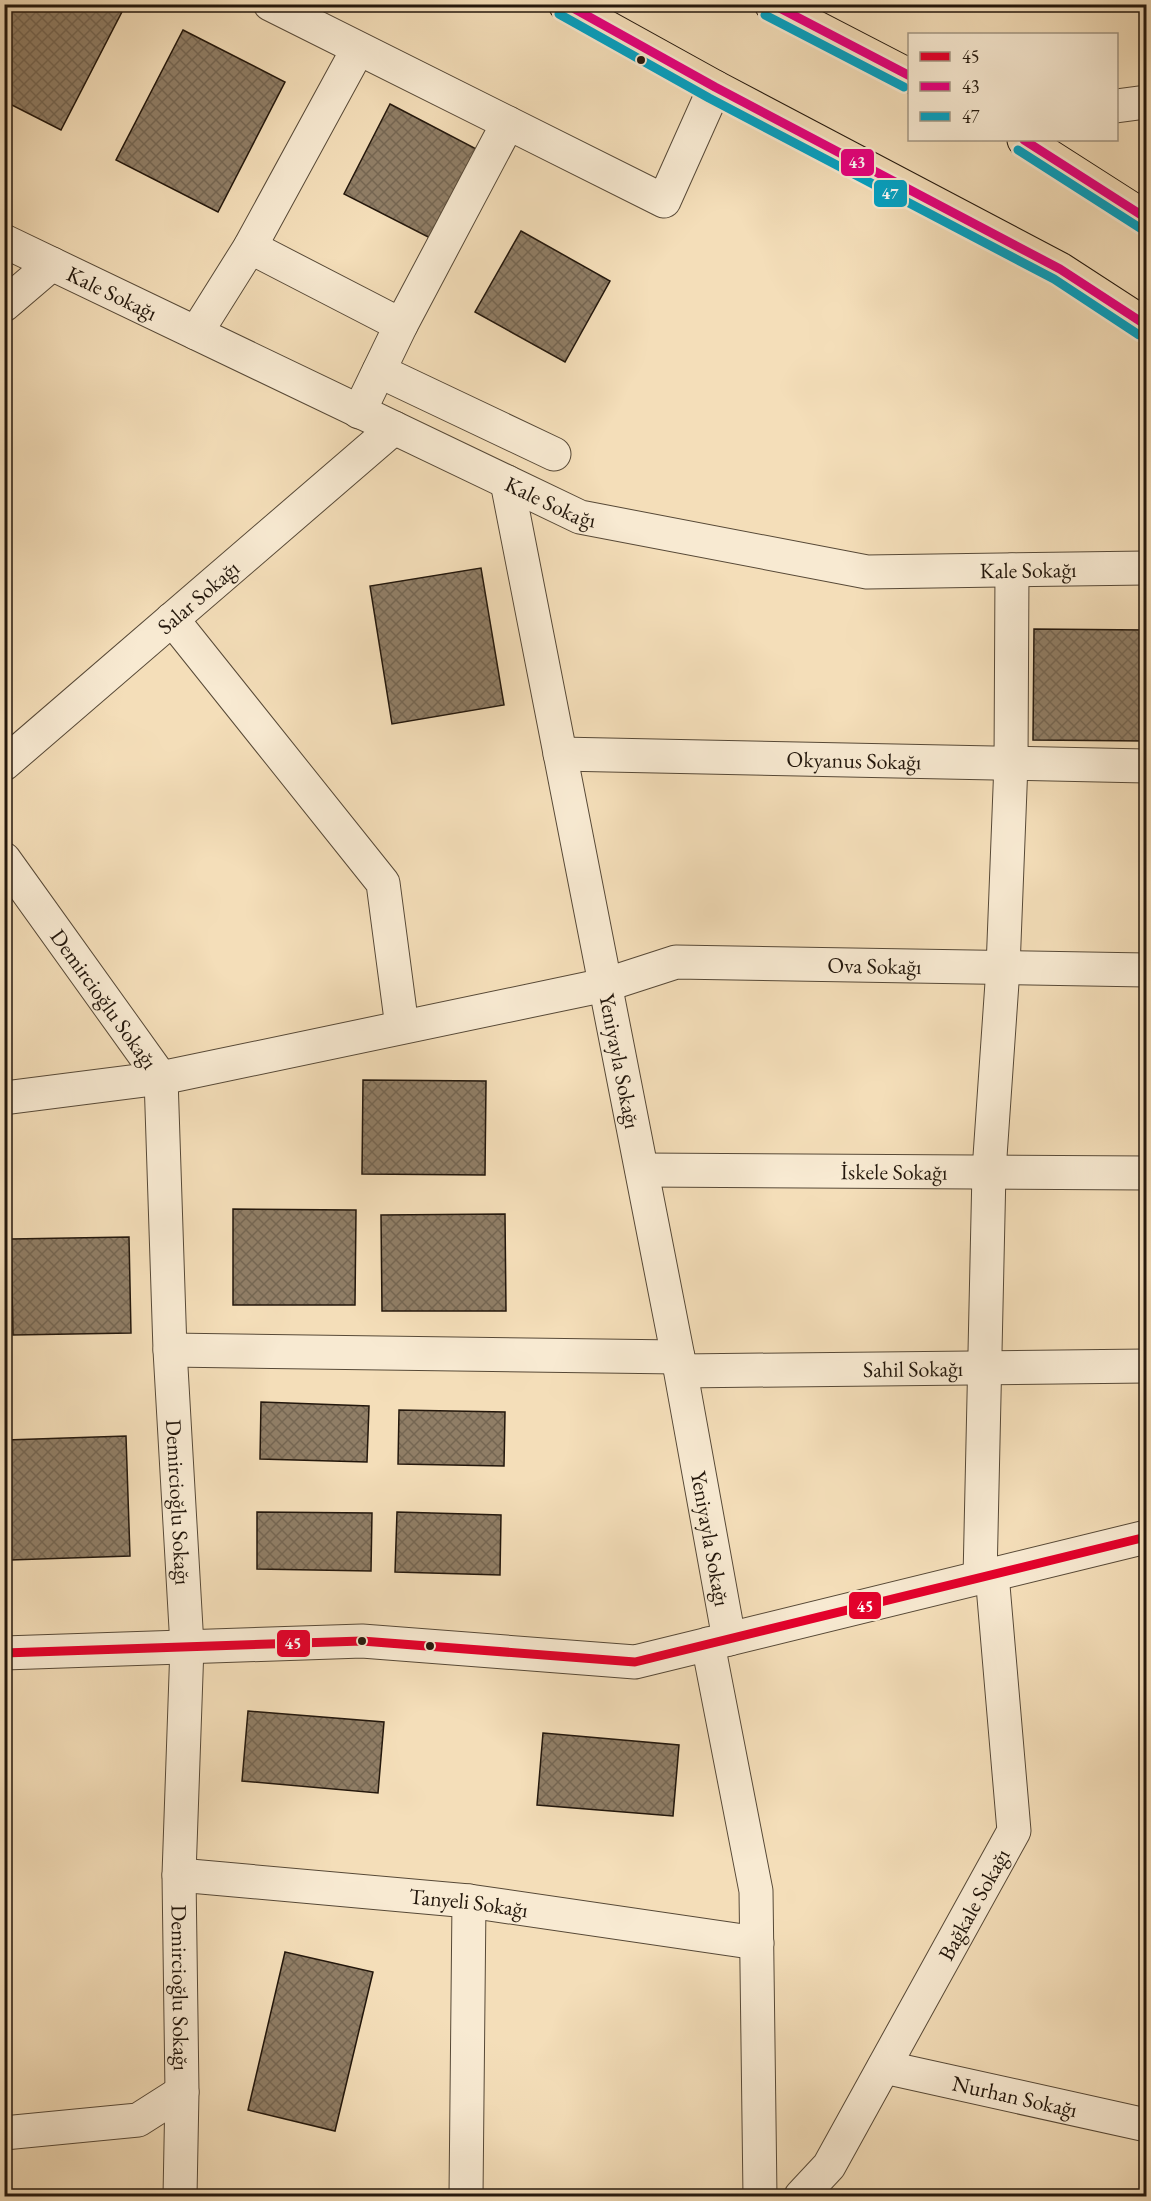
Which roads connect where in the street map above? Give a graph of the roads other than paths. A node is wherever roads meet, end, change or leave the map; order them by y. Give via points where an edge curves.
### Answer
1 (270, 4) edge
2 (566, 4) edge
3 (771, 4) edge
4 (358, 49) junction
5 (908, 75) edge
6 (715, 87) junction
7 (1146, 102) edge
8 (1118, 106) edge
9 (508, 123) junction
10 (1026, 141) edge
11 (1146, 218) edge
12 (4, 242) edge
13 (250, 247) junction
14 (52, 264) junction
15 (4, 305) edge
16 (1146, 325) edge
17 (402, 326) junction
18 (196, 333) junction
19 (379, 371) junction
20 (359, 412) junction
21 (394, 428) junction
22 (554, 454) dead end
23 (507, 482) junction
24 (1146, 568) edge
25 (1012, 570) junction
26 (172, 619) junction
27 (560, 754) junction
28 (1011, 763) junction
29 (4, 764) edge
30 (1146, 766) edge
31 (4, 859) edge
32 (1003, 968) junction
33 (1146, 970) edge
34 (605, 985) junction
35 (402, 1028) junction
36 (161, 1078) junction
37 (4, 1098) edge
38 (642, 1170) junction
39 (989, 1171) junction
40 (1146, 1173) edge
41 (170, 1350) junction
42 (679, 1364) junction
43 (1146, 1366) edge
44 (985, 1368) junction
45 (1146, 1537) edge
46 (986, 1576) junction
47 (719, 1641) junction
48 (187, 1646) junction
49 (4, 1653) edge
50 (179, 1875) junction
51 (469, 1901) junction
52 (757, 1943) junction
53 (884, 2067) junction
54 (182, 2092) junction
55 (1146, 2125) edge
56 (4, 2133) edge
57 (180, 2196) edge
58 (466, 2196) edge
59 (760, 2196) edge
60 (801, 2196) edge

1 - 4 street
2 - 6 main road
3 - 5 main road
4 - 9 street
4 - 13 street
6 - 9 street via 664,201
6 - 16 main road via 1060,270
7 - 8 street
9 - 17 street
10 - 11 main road
12 - 14 street, Kale Sokağı
13 - 17 street
13 - 18 street
14 - 15 street
14 - 18 street, Kale Sokağı
17 - 19 street
18 - 20 street, Kale Sokağı
19 - 20 street
19 - 22 street
20 - 21 street, Kale Sokağı
21 - 23 street, Kale Sokağı
21 - 26 street, Salar Sokağı
23 - 25 street, Kale Sokağı via 580,517 867,572
23 - 27 street, Yeniyayla Sokağı
24 - 25 street, Kale Sokağı
25 - 28 street, Bağkale Sokağı
26 - 29 street, Salar Sokağı
26 - 35 street via 382,883
27 - 28 street, Okyanus Sokağı
27 - 34 street, Yeniyayla Sokağı
28 - 30 street, Okyanus Sokağı
28 - 32 street, Bağkale Sokağı
31 - 36 street, Demircioğlu Sokağı
32 - 33 street, Ova Sokağı
32 - 34 street, Ova Sokağı via 676,962
32 - 39 street, Bağkale Sokağı
34 - 35 street, Ova Sokağı
34 - 38 street, Yeniyayla Sokağı
35 - 36 street, Ova Sokağı
36 - 37 street, Ova Sokağı
36 - 41 street, Demircioğlu Sokağı
38 - 39 street, İskele Sokağı
38 - 42 street, Yeniyayla Sokağı
39 - 40 street, İskele Sokağı
39 - 44 street, Bağkale Sokağı
41 - 42 street, Sahil Sokağı
41 - 48 street, Demircioğlu Sokağı
42 - 44 street, Sahil Sokağı
42 - 47 street, Yeniyayla Sokağı
43 - 44 street, Sahil Sokağı
44 - 46 street, Bağkale Sokağı
45 - 46 street
46 - 47 street
46 - 53 street, Bağkale Sokağı via 1014,1830
47 - 48 street via 635,1662 362,1641
47 - 52 street, Yeniyayla Sokağı via 756,1891
48 - 49 street
48 - 50 street, Demircioğlu Sokağı
50 - 51 street, Tanyeli Sokağı
50 - 54 street, Demircioğlu Sokağı
51 - 52 street, Tanyeli Sokağı
51 - 58 street
52 - 59 street, Yeniyayla Sokağı
53 - 55 street, Nurhan Sokağı
53 - 60 street, Bağkale Sokağı via 829,2166
54 - 56 street via 138,2120
54 - 57 street, Demircioğlu Sokağı

